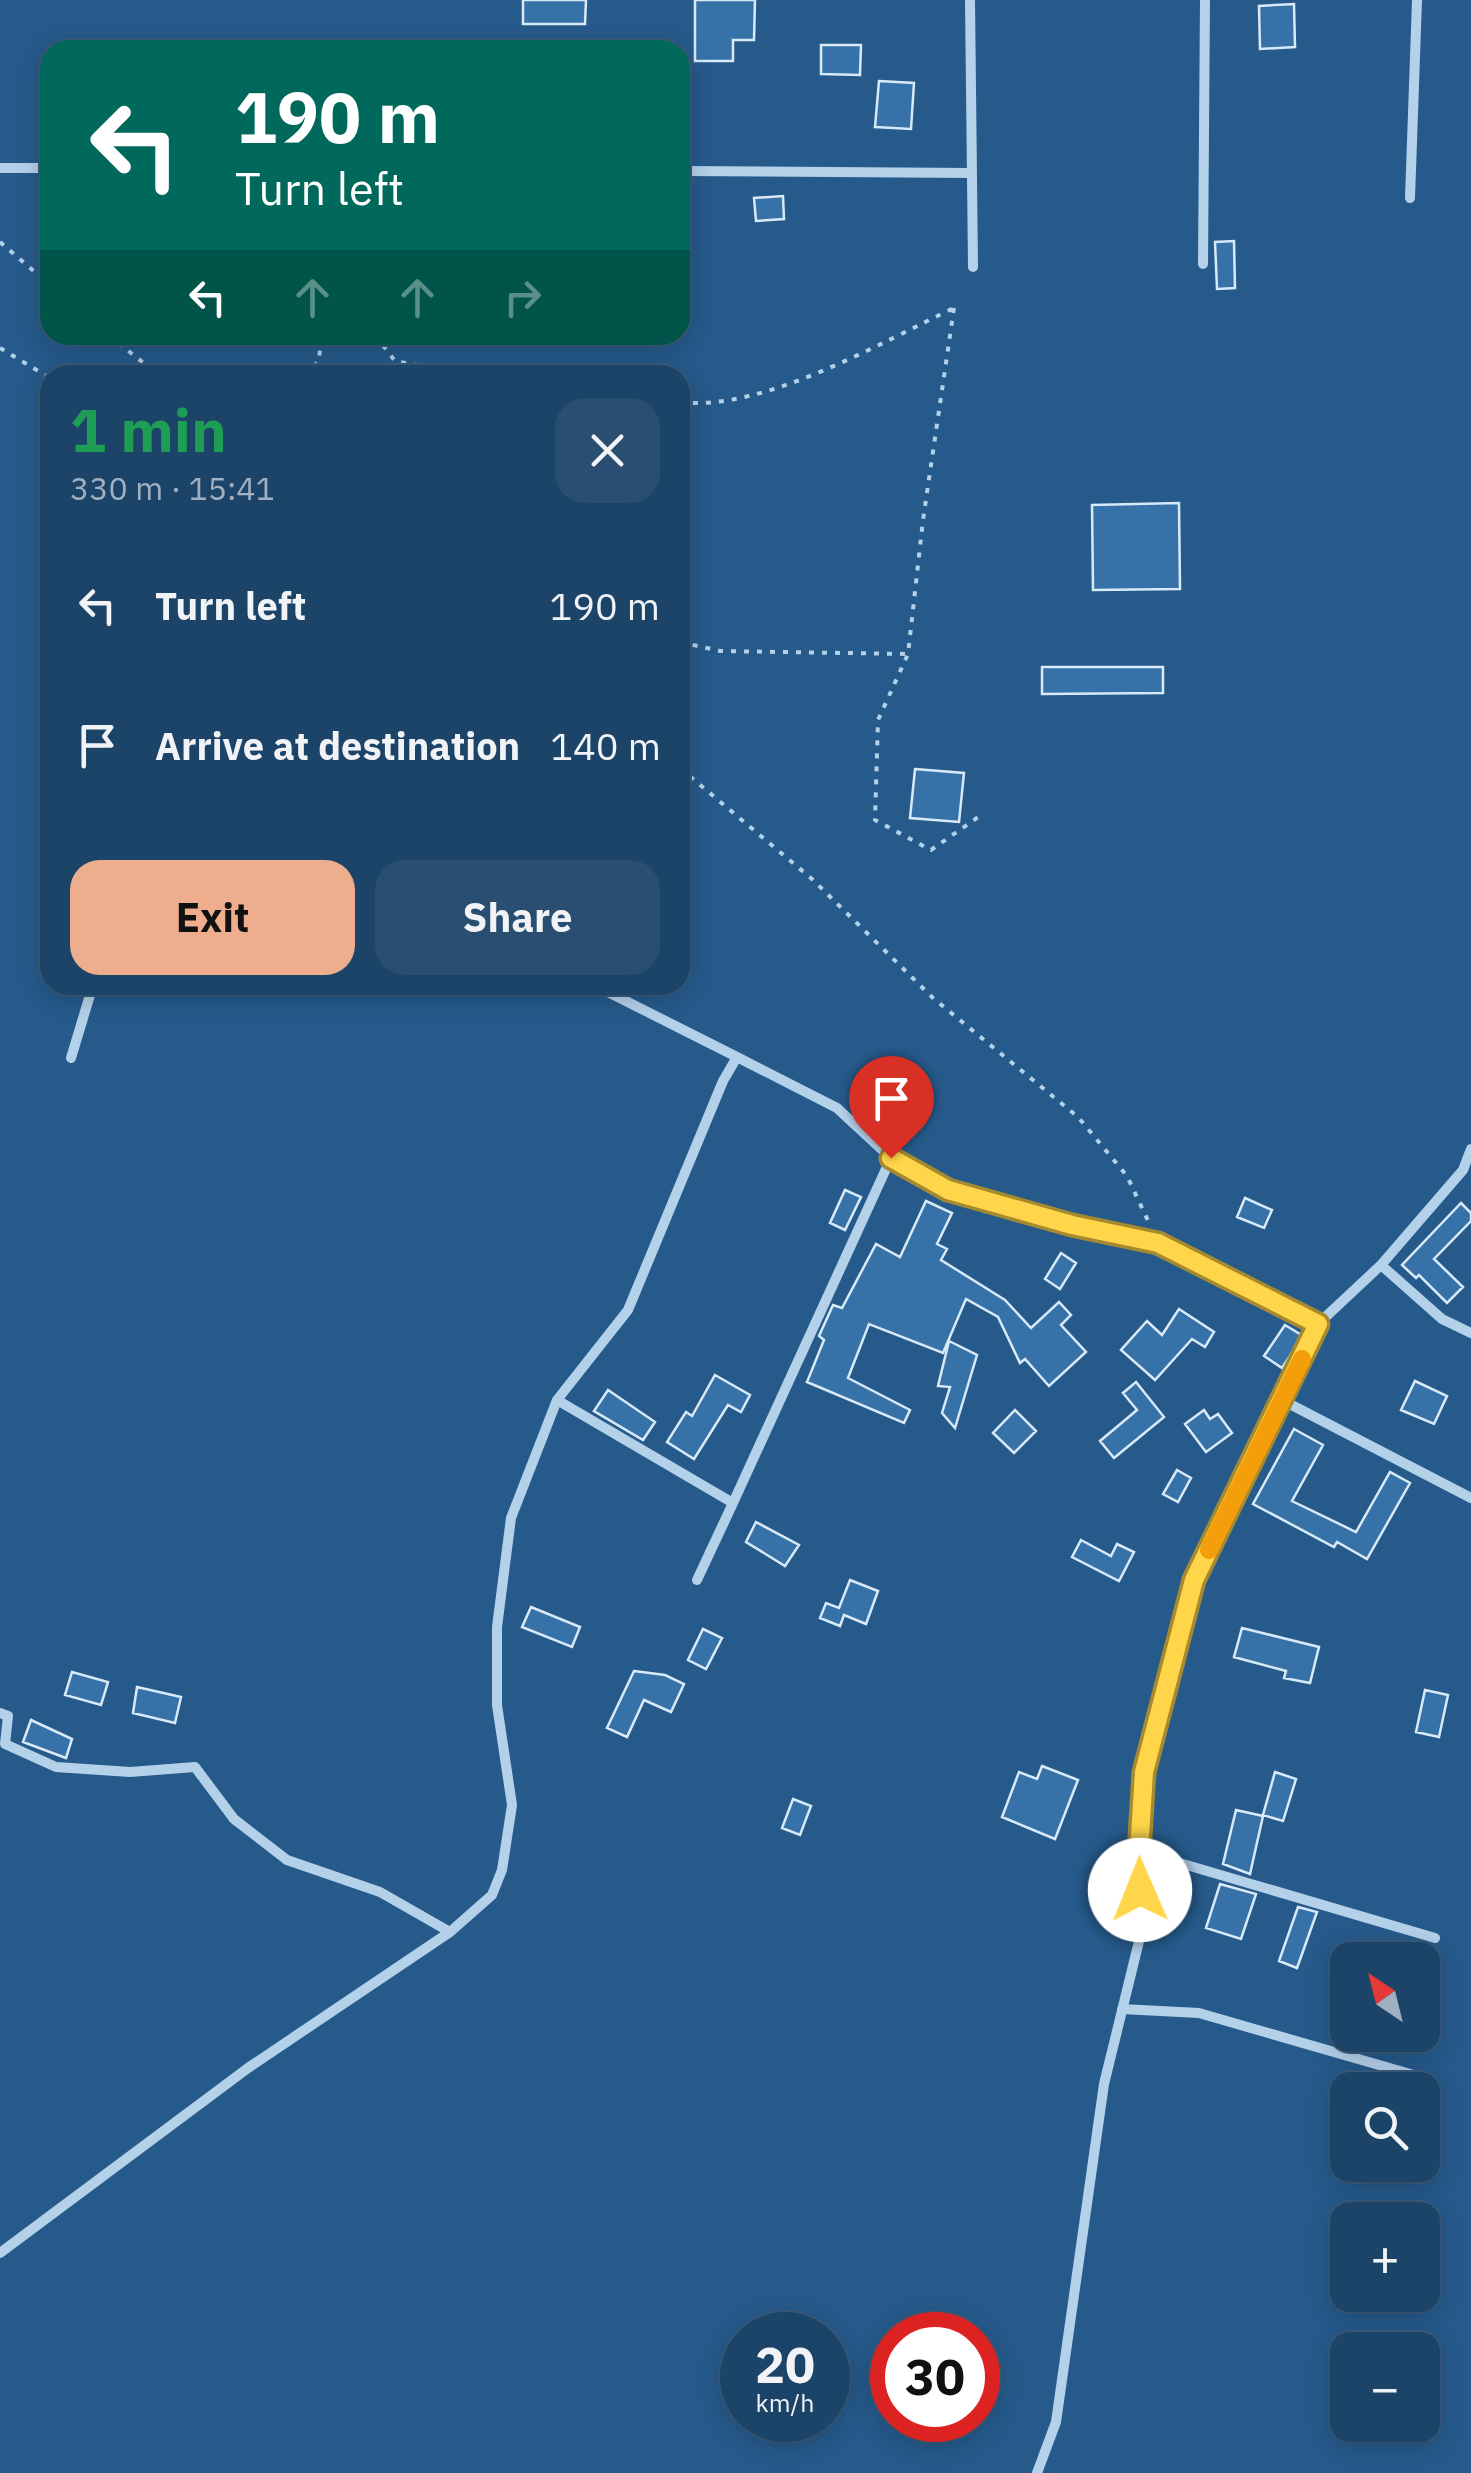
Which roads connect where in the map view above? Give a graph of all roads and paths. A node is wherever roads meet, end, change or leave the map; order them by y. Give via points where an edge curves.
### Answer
1 (970, 0) edge
2 (1205, 0) edge
3 (1417, 0) edge
4 (0, 168) edge
5 (40, 168) edge
6 (690, 172) edge
7 (971, 173) junction
8 (1410, 198) dead end
9 (0, 242) edge
10 (1203, 264) dead end
11 (973, 267) dead end
12 (40, 276) edge
13 (121, 345) edge
14 (382, 345) edge
15 (0, 348) edge
16 (146, 365) edge
17 (417, 365) edge
18 (40, 372) edge
19 (690, 404) edge
20 (690, 644) edge
21 (908, 654) junction
22 (690, 776) edge
23 (984, 813) dead end
24 (90, 995) edge
25 (614, 995) edge
26 (737, 1057) junction
27 (71, 1058) dead end
28 (1471, 1150) edge
29 (891, 1158) junction
30 (1158, 1243) junction
31 (1381, 1265) junction
32 (1318, 1324) junction
33 (1471, 1333) edge
34 (557, 1400) junction
35 (1282, 1400) junction
36 (1468, 1492) edge
37 (733, 1503) junction
38 (697, 1580) dead end
39 (0, 1713) edge
40 (1139, 1852) junction
41 (450, 1932) junction
42 (1435, 1938) dead end
43 (1122, 2009) junction
44 (1403, 2072) edge
45 (0, 2253) edge
46 (1038, 2473) edge

1 - 7 street
2 - 10 street
3 - 8 street
4 - 5 street
6 - 7 street
7 - 11 street
9 - 12 path
13 - 16 path
14 - 17 path via 394,361
15 - 18 path
19 - 21 path via 791,385 954,308
20 - 21 path via 720,651
21 - 23 path via 878,720 875,820 931,850
22 - 30 path via 812,879 933,998 1078,1117 1127,1176
24 - 27 street
25 - 26 street
26 - 29 street via 837,1108
26 - 34 street via 628,1310
28 - 31 street via 1462,1170
29 - 30 street via 948,1190
29 - 37 street
30 - 32 street
31 - 32 street
31 - 33 street via 1442,1319
32 - 35 street
34 - 37 street
34 - 41 street via 511,1518 497,1627 498,1705 512,1805 502,1870 492,1895
35 - 36 street
35 - 40 street via 1194,1580 1144,1772
37 - 38 street
39 - 41 street via 8,1716 6,1744 56,1767 130,1772 195,1766 234,1819 287,1860 380,1892
40 - 42 street
40 - 43 street via 1142,1929
41 - 45 street via 248,2068
43 - 44 street via 1199,2014
43 - 46 street via 1104,2084 1056,2422

